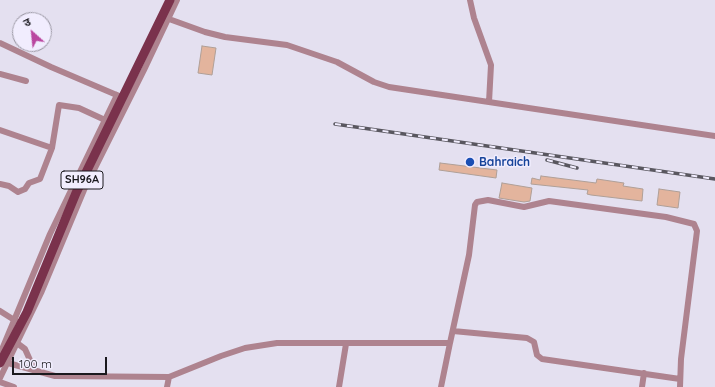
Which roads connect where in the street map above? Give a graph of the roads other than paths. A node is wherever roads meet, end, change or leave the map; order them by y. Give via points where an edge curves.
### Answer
1 (170, 0) edge
2 (177, 0) edge
3 (470, 0) edge
4 (169, 19) junction
5 (0, 43) edge
6 (0, 74) edge
7 (26, 81) dead end
8 (117, 95) junction
9 (128, 101) junction
10 (489, 102) junction
11 (105, 120) junction
12 (0, 130) edge
13 (715, 136) edge
14 (52, 148) junction
15 (0, 184) edge
16 (0, 311) edge
17 (16, 320) junction
18 (25, 328) junction
19 (453, 331) junction
20 (450, 343) junction
21 (17, 344) junction
22 (346, 344) junction
23 (0, 354) edge
24 (4, 363) edge
25 (35, 370) junction
26 (644, 374) junction
27 (169, 377) junction
28 (0, 378) edge
29 (680, 379) junction
30 (0, 382) edge
31 (14, 387) edge
32 (167, 387) edge
33 (339, 387) edge
34 (442, 387) edge
35 (642, 387) edge
36 (680, 387) edge

1 - 24 main road, SH96A, bridge via 76,192
2 - 4 street
3 - 10 street via 491,65
4 - 9 street
4 - 10 street via 225,37 287,45 337,62 388,87
5 - 8 street
6 - 7 street
8 - 9 street
8 - 11 street
9 - 18 street via 84,190
10 - 13 street
11 - 14 street via 86,110 59,106
11 - 17 street via 50,234
12 - 14 street
14 - 15 street via 40,179 29,183 25,189 18,192
16 - 17 street
17 - 18 street
17 - 23 street
18 - 21 street
19 - 20 street
19 - 26 street via 527,338 534,342 537,355 542,359
19 - 29 street via 477,202 488,200 524,207 549,201 666,217 694,224 697,231
20 - 22 street
20 - 34 street
21 - 24 street
21 - 25 street via 26,349
22 - 27 street via 277,343 245,348
22 - 33 street
24 - 25 street
24 - 28 street
25 - 27 street via 55,376
26 - 29 street
26 - 35 street
27 - 32 street
29 - 36 street
30 - 31 street

